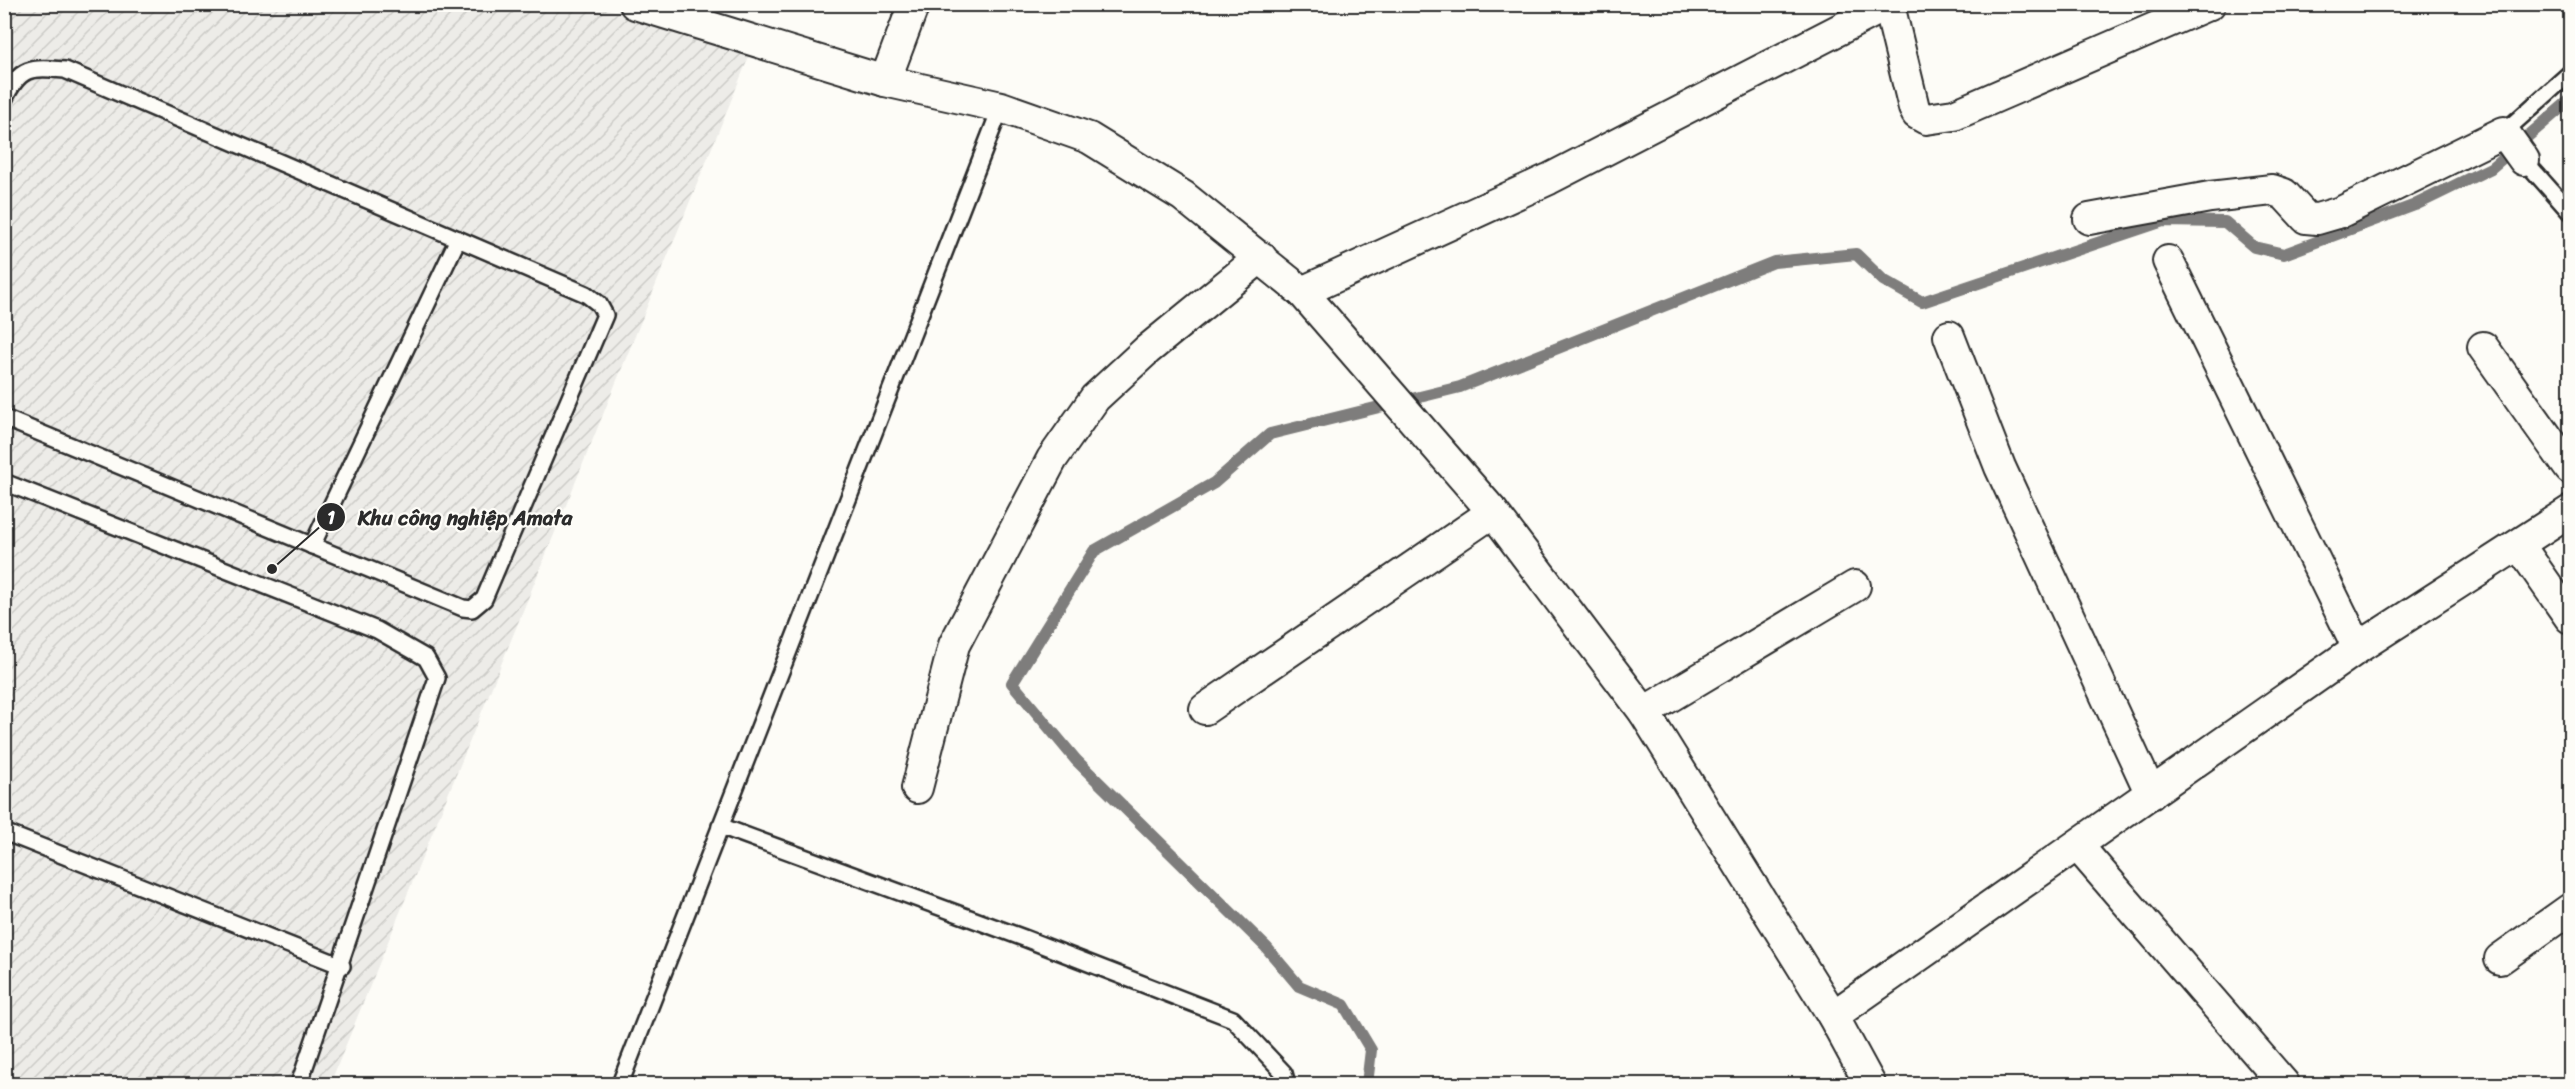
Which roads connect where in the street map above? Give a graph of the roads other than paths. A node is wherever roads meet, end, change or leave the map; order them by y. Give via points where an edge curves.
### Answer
1 (635, 4) edge
2 (914, 4) edge
3 (1889, 4) edge
4 (2210, 4) edge
5 (2571, 73) edge
6 (885, 81) junction
7 (4, 100) edge
8 (1001, 107) junction
9 (2504, 132) junction
10 (2524, 160) joint
11 (2571, 212) edge
12 (2089, 219) dead end
13 (458, 239) junction
14 (1260, 257) junction
15 (2168, 261) dead end
16 (1302, 292) junction
17 (1949, 336) dead end
18 (2483, 347) dead end
19 (4, 418) edge
20 (2571, 469) edge
21 (4, 482) edge
22 (2571, 511) edge
23 (1493, 512) junction
24 (2519, 545) junction
25 (312, 546) junction
26 (1855, 586) dead end
27 (2571, 618) edge
28 (2358, 648) junction
29 (1205, 709) dead end
30 (1644, 712) junction
31 (917, 788) dead end
32 (2151, 794) junction
33 (720, 826) junction
34 (4, 832) edge
35 (2078, 846) junction
36 (2571, 909) edge
37 (2500, 959) dead end
38 (342, 966) junction
39 (1833, 1016) junction
40 (299, 1084) edge
41 (620, 1084) edge
42 (1287, 1084) edge
43 (1870, 1084) edge
44 (2284, 1084) edge

1 - 6 street
2 - 6 street
3 - 4 street via 1914,108 1926,119 1954,115
3 - 16 street via 1549,178
5 - 9 lane
6 - 8 street
7 - 13 lane via 14,79 34,67 65,70
8 - 14 street via 1089,138 1183,196
8 - 33 lane
9 - 10 street
9 - 12 street via 2341,212 2317,219 2306,218 2284,194 2272,190
10 - 11 lane
13 - 25 lane
13 - 25 lane via 586,294 605,315 484,599 472,609 463,608
14 - 16 street
14 - 31 street via 1095,398 1052,459 954,645
15 - 28 street
16 - 23 street
17 - 32 street via 2000,467
18 - 20 street
19 - 25 lane
21 - 38 lane via 377,630 426,658 437,678
22 - 24 street
23 - 29 street
23 - 30 street
24 - 27 street
24 - 28 street
26 - 30 street
28 - 32 street
30 - 39 street
32 - 35 street
33 - 41 lane
33 - 42 lane via 1233,1019 1284,1073
34 - 38 lane
35 - 39 street
35 - 44 street
36 - 37 street
38 - 40 lane
39 - 43 street

